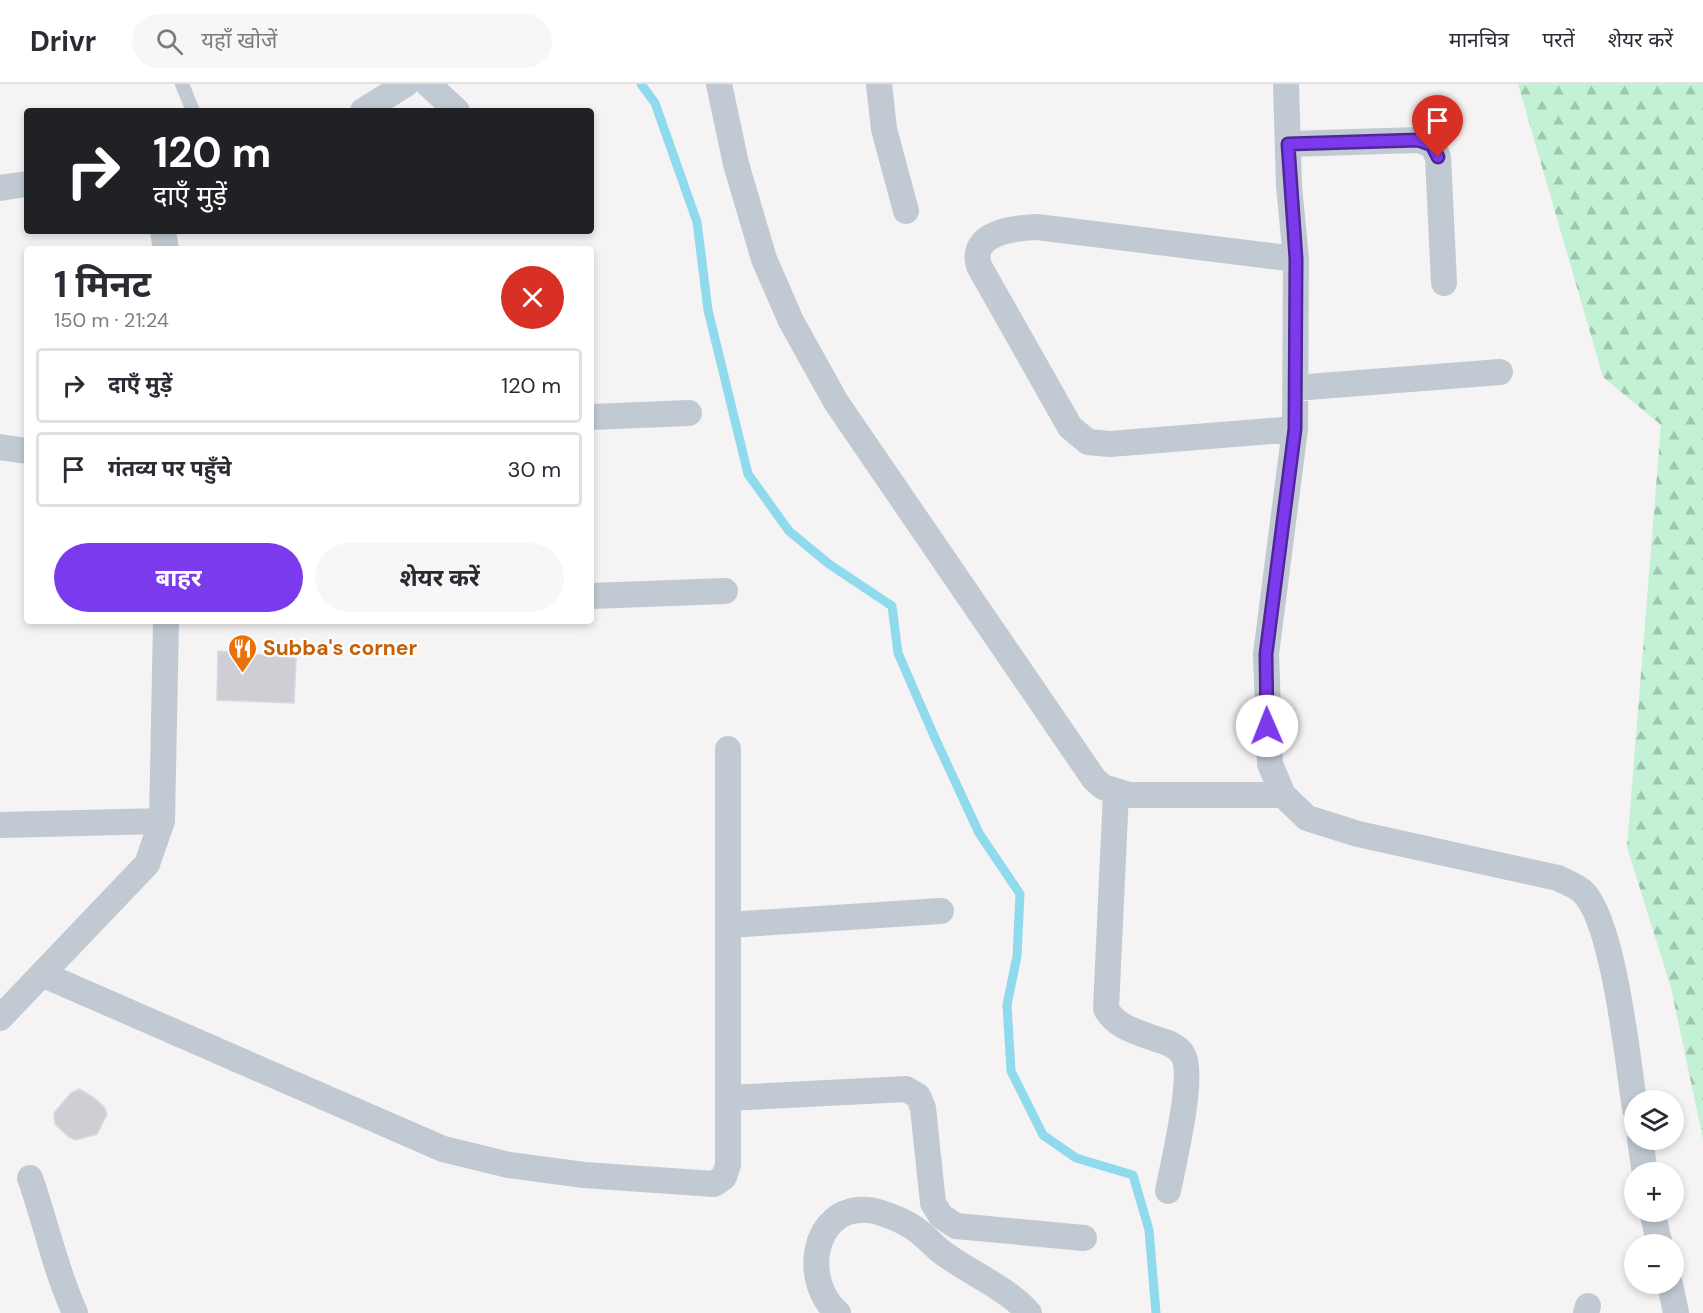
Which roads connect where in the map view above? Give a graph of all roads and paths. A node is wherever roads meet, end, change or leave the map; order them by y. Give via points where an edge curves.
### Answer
1 (182, 84) edge
2 (406, 84) edge
3 (428, 84) edge
4 (719, 84) edge
5 (879, 84) edge
6 (1286, 84) edge
7 (192, 108) edge
8 (368, 108) edge
9 (454, 108) edge
10 (1288, 144) junction
11 (24, 184) edge
12 (0, 188) edge
13 (906, 211) dead end
14 (1296, 259) junction
15 (1444, 283) dead end
16 (1500, 372) dead end
17 (1295, 388) junction
18 (689, 413) dead end
19 (594, 417) edge
20 (1295, 429) junction
21 (0, 447) edge
22 (24, 451) edge
23 (725, 591) dead end
24 (594, 596) edge
25 (166, 624) edge
26 (728, 749) dead end
27 (1116, 792) junction
28 (1283, 795) junction
29 (162, 821) junction
30 (0, 825) edge
31 (941, 911) dead end
32 (728, 925) junction
33 (44, 975) junction
34 (0, 1018) edge
35 (1632, 1090) edge
36 (728, 1098) junction
37 (30, 1178) dead end
38 (1168, 1191) dead end
39 (1084, 1238) dead end
40 (1672, 1294) edge
41 (75, 1313) edge
42 (838, 1313) edge
43 (1029, 1313) edge
44 (1676, 1313) edge

1 - 7 lane
2 - 8 street
3 - 9 street
4 - 27 street via 736,164 764,260 791,321 831,392 1086,769 1103,787
5 - 13 street via 884,129
6 - 10 street
10 - 14 street
10 - 15 street via 1418,140 1432,145 1438,157
11 - 12 street
14 - 17 street
14 - 20 street via 1037,226 988,238 975,254 1070,427 1088,442 1110,444
16 - 17 street
17 - 20 street
18 - 19 street
20 - 28 street via 1266,654 1270,764
21 - 22 street
23 - 24 street
25 - 29 street
26 - 32 street
27 - 28 street
27 - 38 street via 1106,1009 1110,1017 1128,1029 1173,1045 1186,1060 1187,1081
28 - 35 street via 1306,818 1358,834 1558,878 1583,892 1610,952
29 - 30 street
29 - 33 street via 147,864
31 - 32 street
32 - 36 street
33 - 34 street
33 - 36 street via 443,1149 508,1166 714,1184 724,1177 728,1165
36 - 39 street via 906,1089 918,1096 923,1108 933,1203 941,1216 956,1226
37 - 41 street via 58,1275
40 - 44 street
42 - 43 street via 821,1293 816,1260 822,1231 843,1212 870,1210 911,1226

